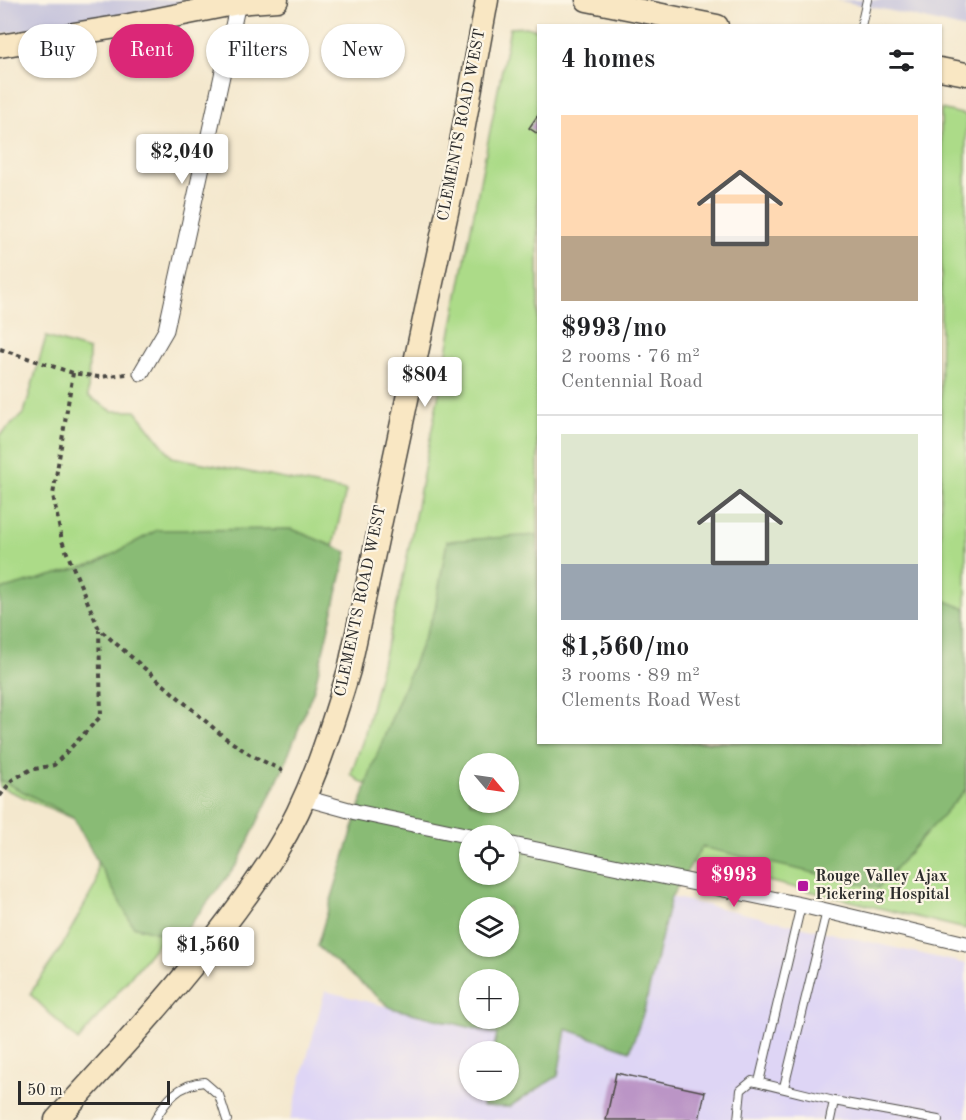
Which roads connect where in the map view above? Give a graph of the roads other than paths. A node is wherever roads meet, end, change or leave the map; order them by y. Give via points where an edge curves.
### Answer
1 (277, 0) edge
2 (488, 0) edge
3 (587, 0) edge
4 (867, 0) edge
5 (238, 3) junction
6 (707, 24) edge
7 (861, 24) edge
8 (0, 46) edge
9 (942, 69) edge
10 (966, 74) edge
11 (141, 372) road end
12 (305, 798) junction
13 (459, 834) edge
14 (519, 846) edge
15 (801, 905) junction
16 (827, 911) junction
17 (966, 944) edge
18 (759, 1082) junction
19 (784, 1087) junction
20 (834, 1101) junction
21 (916, 1118) edge
22 (56, 1120) edge
23 (155, 1120) edge
24 (227, 1120) edge
25 (738, 1120) edge
26 (830, 1120) edge
27 (938, 1120) edge

1 - 5 street
2 - 12 street, CLEMENTS ROAD WEST via 455,175 349,670
3 - 6 street
4 - 7 lane
5 - 8 street
5 - 11 street via 166,330
9 - 10 street
12 - 13 street
12 - 22 street, CLEMENTS ROAD WEST via 277,851 216,938
14 - 15 street
15 - 16 street
15 - 18 lane
16 - 17 street
16 - 19 lane
18 - 19 lane
18 - 25 lane via 752,1081 741,1090
19 - 20 lane
20 - 21 lane
20 - 26 lane
21 - 27 lane
23 - 24 lane via 180,1088 204,1082 219,1095

